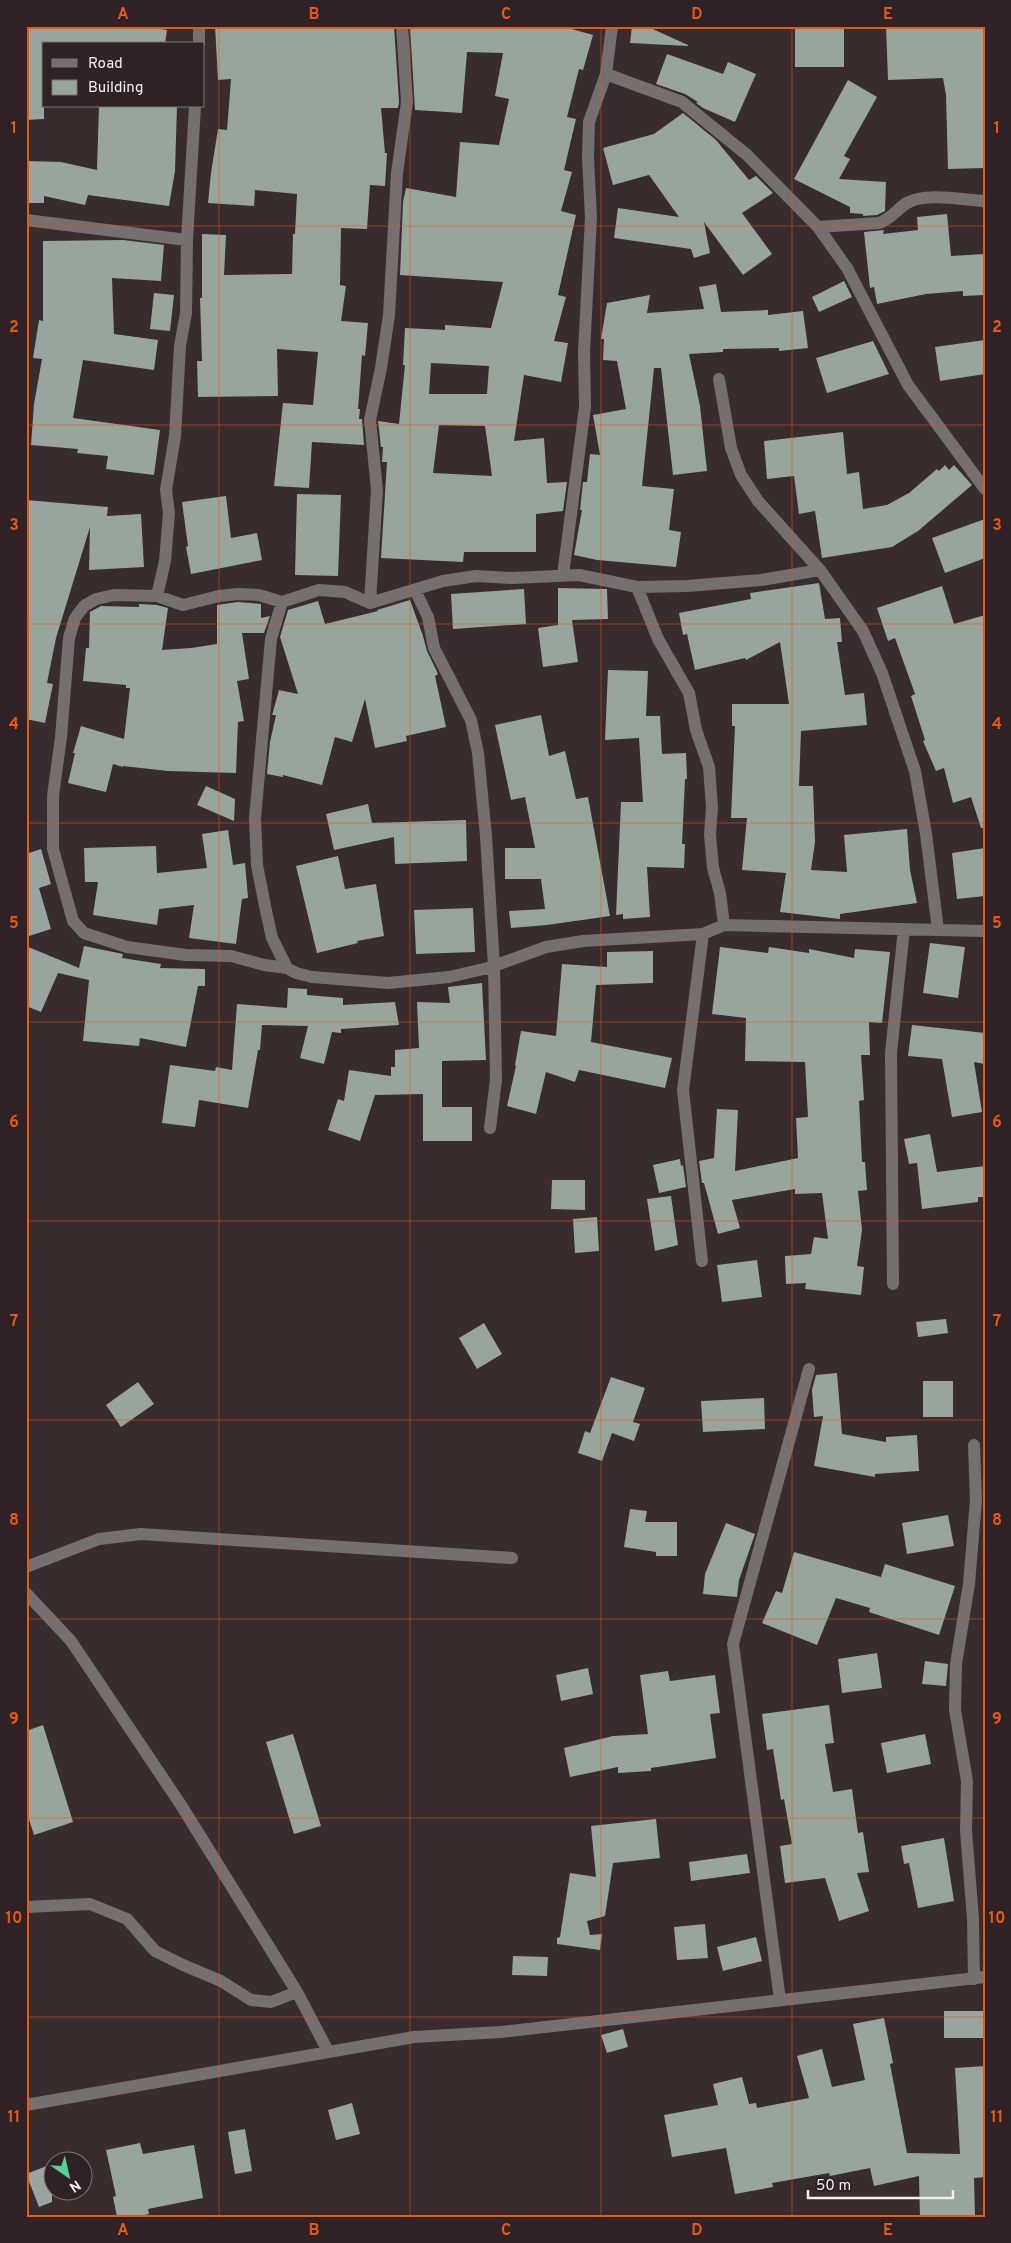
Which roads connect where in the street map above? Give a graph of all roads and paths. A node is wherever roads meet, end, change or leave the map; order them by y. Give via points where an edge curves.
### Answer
1 (200, 26) edge
2 (402, 26) edge
3 (612, 26) edge
4 (198, 42) edge
5 (606, 74) junction
6 (195, 108) edge
7 (985, 201) edge
8 (26, 220) edge
9 (818, 227) junction
10 (186, 240) junction
11 (719, 379) dead end
12 (985, 490) edge
13 (820, 570) junction
14 (563, 575) junction
15 (637, 586) junction
16 (415, 590) junction
17 (157, 596) junction
18 (282, 602) junction
19 (370, 603) junction
20 (724, 925) junction
21 (904, 930) junction
22 (938, 930) junction
23 (985, 931) edge
24 (703, 934) junction
25 (494, 966) junction
26 (287, 968) junction
27 (490, 1128) dead end
28 (702, 1261) dead end
29 (893, 1284) dead end
30 (809, 1369) dead end
31 (974, 1444) dead end
32 (512, 1558) dead end
33 (26, 1567) edge
34 (26, 1593) edge
35 (26, 1907) edge
36 (979, 1978) edge
37 (297, 1992) junction
38 (780, 2000) junction
39 (328, 2051) junction
40 (26, 2105) edge

1 - 4 street
2 - 19 street via 407,102 397,173 389,315 370,420 377,490
3 - 5 street
5 - 9 street via 682,102 747,155
5 - 14 street via 590,122 588,158 592,218 584,352 585,406
6 - 10 street
7 - 9 street via 921,197 909,202 887,221
8 - 10 street
9 - 12 street via 847,268 908,385
10 - 17 street via 186,313 180,346 180,390 166,490 169,514 165,561
11 - 13 street via 731,448 741,475 758,501
13 - 15 street via 761,580
13 - 22 street via 863,631 896,710 915,771
14 - 15 street
14 - 16 street via 476,576
15 - 20 street via 658,639 689,693 696,730 709,767 713,868
16 - 19 street
16 - 25 street via 428,617 434,648 470,720 478,753
17 - 18 street via 182,605 238,594 259,595
17 - 26 street via 114,595 96,599 84,606 75,618 68,638 61,737 52,796 53,848 72,921 84,933 127,947 186,955 231,956
18 - 19 street via 318,590 345,592
18 - 26 street via 270,639 255,818 257,865 265,906 272,938
20 - 21 street
20 - 24 street
21 - 22 street
21 - 29 street via 891,1053
22 - 23 street
24 - 25 street via 583,941 546,947
24 - 28 street via 683,1090
25 - 26 street via 448,977 388,983 312,977
25 - 27 street via 496,1080
30 - 38 street via 733,1644
31 - 36 street via 976,1500 969,1584 956,1664 956,1710 967,1781 966,1831
32 - 33 street via 141,1534 99,1539
34 - 37 street via 71,1641 181,1805
35 - 37 street via 90,1904 127,1919 155,1951 221,1981 251,2000 272,2002
36 - 38 street
37 - 39 street
38 - 39 street via 500,2032 414,2037
39 - 40 street

